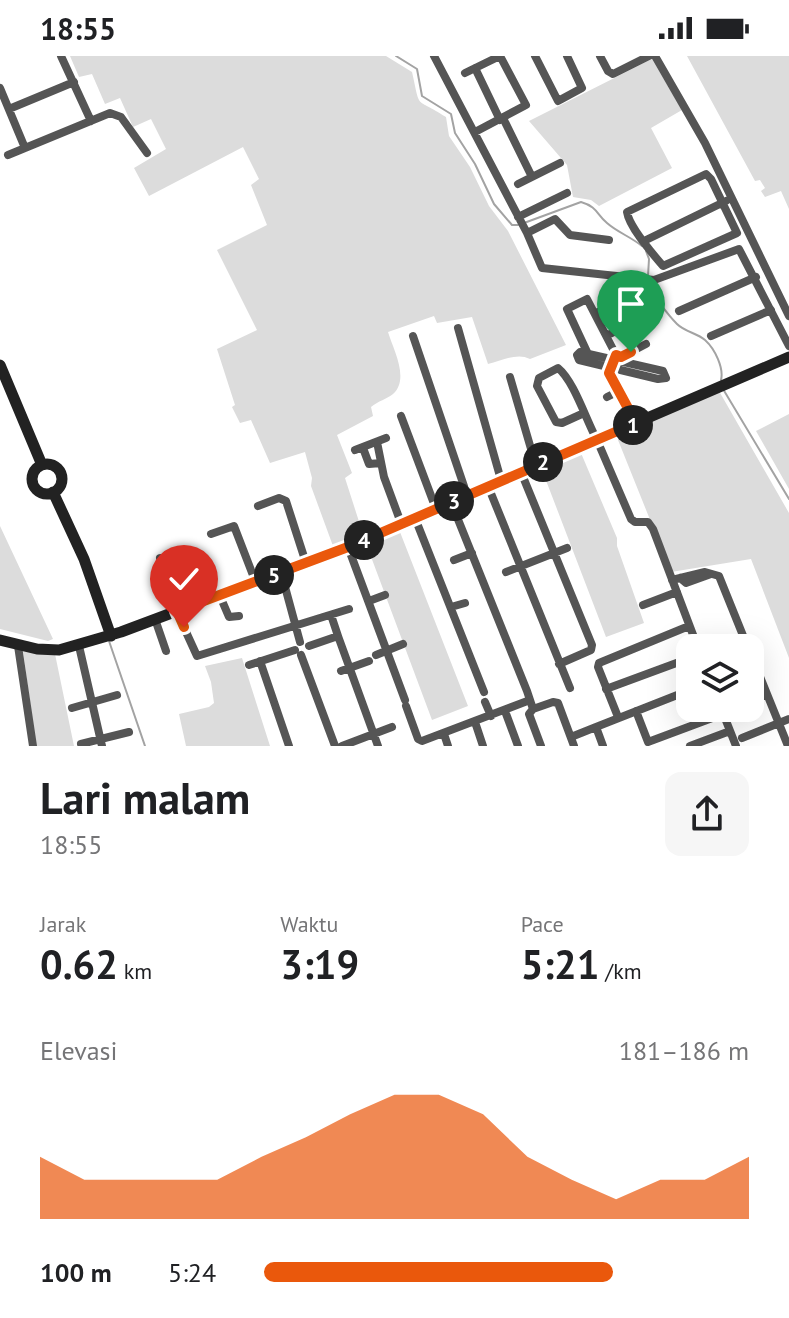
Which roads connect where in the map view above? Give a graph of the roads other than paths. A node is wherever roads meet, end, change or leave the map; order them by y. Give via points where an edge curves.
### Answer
1 (61, 56) edge
2 (434, 56) edge
3 (535, 56) edge
4 (567, 56) edge
5 (600, 56) edge
6 (652, 56) edge
7 (475, 68) junction
8 (465, 73) dead end
9 (74, 82) junction
10 (0, 88) edge
11 (9, 109) junction
12 (501, 119) junction
13 (91, 121) junction
14 (475, 132) junction
15 (25, 148) junction
16 (147, 153) dead end
17 (8, 155) dead end
18 (560, 163) dead end
19 (532, 177) junction
20 (518, 184) dead end
21 (567, 193) dead end
22 (727, 201) junction
23 (522, 224) junction
24 (609, 240) dead end
25 (644, 241) junction
26 (756, 277) junction
27 (771, 310) junction
28 (679, 311) dead end
29 (596, 313) junction
30 (645, 316) junction
31 (789, 316) edge
32 (650, 326) dead end
33 (458, 328) dead end
34 (608, 335) junction
35 (413, 336) dead end
36 (711, 336) dead end
37 (646, 344) dead end
38 (789, 346) edge
39 (789, 357) edge
40 (609, 363) junction
41 (0, 365) edge
42 (510, 377) dead end
43 (619, 391) junction
44 (607, 397) dead end
45 (584, 413) junction
46 (401, 416) dead end
47 (636, 423) junction
48 (386, 438) dead end
49 (597, 440) junction
50 (377, 442) junction
51 (381, 463) junction
52 (42, 465) junction
53 (536, 466) junction
54 (521, 472) junction
55 (501, 480) junction
56 (488, 486) junction
57 (53, 492) junction
58 (467, 495) junction
59 (451, 502) junction
60 (258, 506) dead end
61 (436, 509) junction
62 (415, 518) junction
63 (401, 523) junction
64 (211, 534) dead end
65 (348, 547) junction
66 (567, 548) dead end
67 (472, 553) junction
68 (553, 553) junction
69 (179, 559) dead end
70 (454, 560) dead end
71 (306, 563) junction
72 (520, 566) junction
73 (281, 572) junction
74 (506, 572) dead end
75 (676, 579) junction
76 (256, 583) junction
77 (677, 592) junction
78 (385, 595) dead end
79 (220, 596) junction
80 (369, 601) junction
81 (465, 603) dead end
82 (643, 605) dead end
83 (451, 607) junction
84 (349, 609) dead end
85 (177, 611) junction
86 (331, 615) junction
87 (239, 616) dead end
88 (155, 619) junction
89 (295, 626) junction
90 (689, 626) junction
91 (692, 634) edge
92 (743, 634) edge
93 (111, 636) junction
94 (338, 636) junction
95 (0, 640) edge
96 (403, 644) dead end
97 (18, 646) junction
98 (79, 646) junction
99 (301, 648) junction
100 (388, 650) junction
101 (166, 651) dead end
102 (260, 661) junction
103 (676, 663) edge
104 (559, 664) junction
105 (249, 665) dead end
106 (346, 670) junction
107 (764, 687) edge
108 (570, 688) dead end
109 (606, 689) junction
110 (484, 692) dead end
111 (767, 694) junction
112 (117, 695) dead end
113 (676, 695) edge
114 (764, 695) edge
115 (92, 702) junction
116 (485, 702) dead end
117 (532, 704) junction
118 (72, 708) dead end
119 (505, 711) junction
120 (636, 711) junction
121 (491, 716) junction
122 (618, 717) junction
123 (789, 719) edge
124 (475, 722) junction
125 (695, 722) edge
126 (728, 722) edge
127 (779, 723) junction
128 (392, 727) dead end
129 (596, 727) junction
130 (730, 731) junction
131 (129, 732) dead end
132 (444, 734) junction
133 (373, 736) junction
134 (572, 741) edge
135 (739, 742) edge
136 (787, 742) edge
137 (102, 743) edge
138 (81, 744) dead end
139 (33, 746) edge
140 (289, 746) edge
141 (335, 746) edge
142 (342, 746) edge
143 (378, 746) edge
144 (448, 746) edge
145 (483, 746) edge
146 (518, 746) edge
147 (541, 746) edge
148 (603, 746) edge
149 (690, 746) edge
150 (773, 746) edge

1 - 9 street
2 - 14 street
3 - 4 street via 558,101 582,88
5 - 6 street via 613,74
6 - 22 street via 705,143
7 - 8 street
7 - 12 street
7 - 12 street via 500,56 526,105
9 - 11 street
9 - 13 street
10 - 11 street
11 - 15 street
12 - 14 street
12 - 19 street
13 - 15 street
13 - 16 street via 110,113 121,117
14 - 23 street
15 - 17 street
18 - 19 street
19 - 20 street
21 - 23 street
22 - 25 street
22 - 25 street via 734,234 665,266
22 - 25 street via 704,174 627,212
22 - 31 street
23 - 24 street via 555,219 570,235
23 - 26 street via 544,269 654,280 736,248
26 - 27 street
26 - 28 street
27 - 36 street
27 - 38 street
29 - 30 street via 634,295
29 - 34 street
29 - 40 street via 587,299 567,309 588,354 579,352 577,358
30 - 32 street
30 - 34 street
33 - 55 street
34 - 40 street
35 - 58 street
37 - 40 street
39 - 47 street
40 - 40 street via 663,371 666,378 658,379
40 - 43 street
41 - 52 street
42 - 53 street
43 - 44 street
43 - 47 street
45 - 45 street via 561,369 539,378 537,386 556,422
45 - 49 street
46 - 61 street
47 - 49 street
48 - 50 street
49 - 53 street
49 - 75 street via 631,519 650,523
50 - 51 street
50 - 51 street via 359,449 369,464
51 - 63 street
52 - 57 street via 55,466 61,474
52 - 57 street via 33,473 34,487
53 - 54 street
54 - 55 street
54 - 68 street
55 - 56 street
56 - 58 street
56 - 72 street
57 - 93 street
58 - 59 street
59 - 61 street
59 - 67 street
60 - 71 street via 279,498 286,501
61 - 62 street
62 - 63 street
62 - 83 street
63 - 65 street
64 - 76 street via 234,526
65 - 71 street
65 - 80 street
66 - 68 street
67 - 70 street
67 - 117 street via 488,579
68 - 72 street
68 - 104 street via 592,648
69 - 85 street via 161,561
71 - 73 street
72 - 74 street
72 - 104 street
73 - 76 street
73 - 89 street
75 - 77 street
75 - 92 street via 691,583 714,573 719,576
76 - 79 street
77 - 82 street
77 - 90 street
78 - 80 street
79 - 85 street
79 - 87 street via 229,617
80 - 100 street
81 - 83 street
83 - 110 street
84 - 86 street
85 - 88 street
85 - 89 street via 197,656
86 - 89 street
86 - 94 street
88 - 93 street
88 - 101 street
89 - 99 street
90 - 91 street
90 - 109 street via 599,663
93 - 98 street
94 - 99 street
94 - 106 street
95 - 97 street
96 - 100 street
97 - 98 street
97 - 139 street
98 - 115 street
99 - 102 street
99 - 141 street
100 - 106 street
100 - 132 street via 420,741
102 - 105 street
102 - 140 street
103 - 109 street
104 - 108 street
106 - 133 street
107 - 111 street
109 - 122 street
111 - 114 street
111 - 127 street
112 - 115 street
113 - 120 street
115 - 118 street
115 - 137 street
116 - 121 street
117 - 119 street
117 - 134 street via 558,703
117 - 147 street via 529,714
119 - 121 street
119 - 146 street
120 - 122 street
120 - 125 street via 648,742
121 - 124 street
122 - 129 street
123 - 127 street
124 - 132 street
124 - 145 street
126 - 130 street
127 - 135 street
127 - 136 street
128 - 133 street
129 - 134 street
129 - 148 street
130 - 135 street
130 - 149 street
131 - 137 street
132 - 144 street
133 - 142 street
133 - 143 street
136 - 150 street
137 - 138 street

